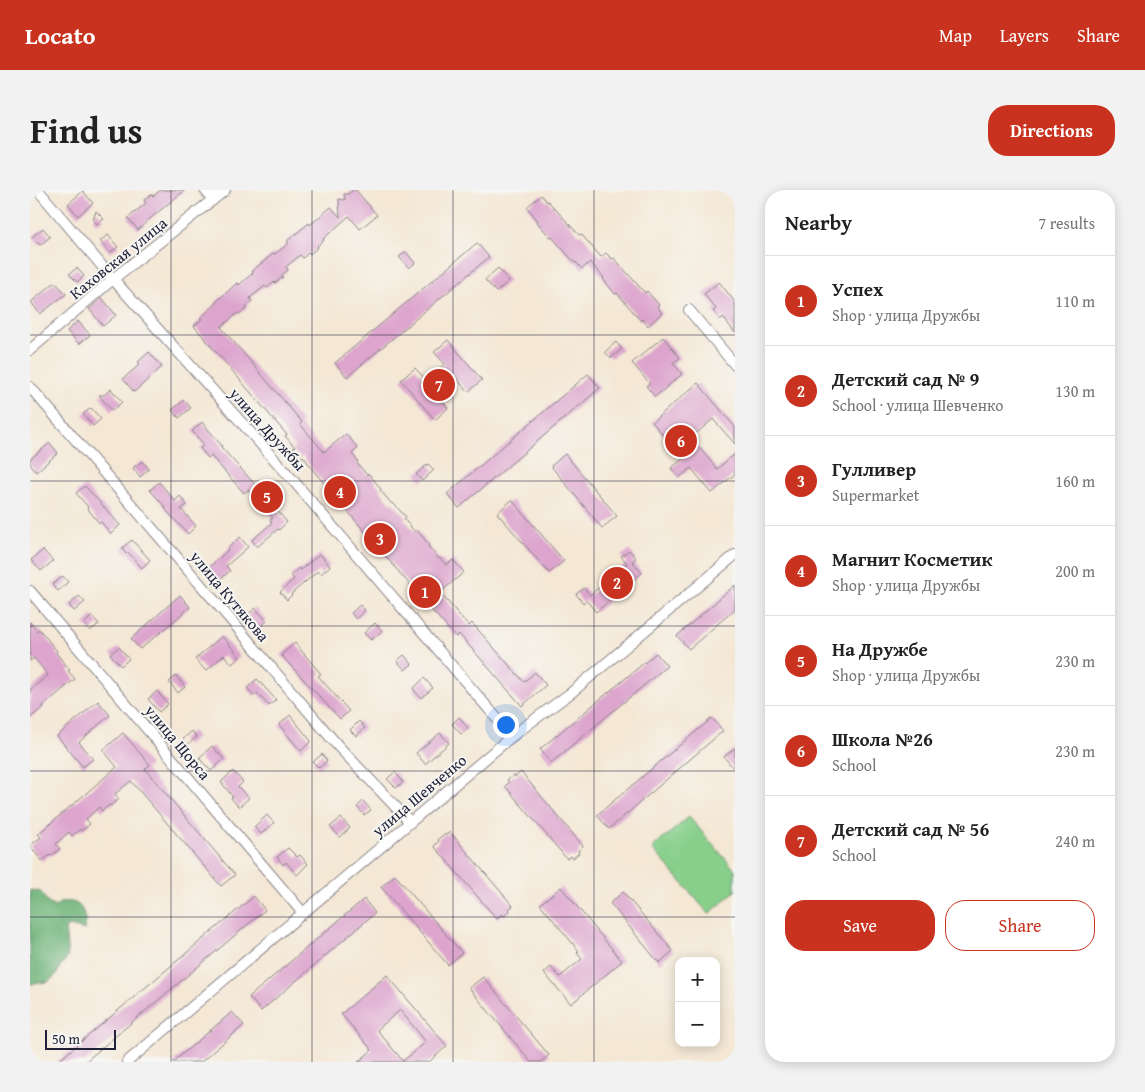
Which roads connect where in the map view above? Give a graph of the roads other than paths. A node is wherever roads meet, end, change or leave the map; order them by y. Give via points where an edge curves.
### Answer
1 (38, 190) edge
2 (205, 190) edge
3 (225, 190) edge
4 (213, 200) junction
5 (114, 279) junction
6 (689, 310) dead end
7 (30, 350) edge
8 (735, 366) edge
9 (30, 387) edge
10 (735, 555) edge
11 (30, 592) edge
12 (512, 736) junction
13 (410, 822) junction
14 (302, 913) junction
15 (127, 1062) edge

1 - 5 street, улица Дружбы
2 - 4 street
3 - 4 street, Каховская улица
4 - 5 street, Каховская улица
5 - 7 street, Каховская улица
5 - 12 street, улица Дружбы via 291,478
6 - 8 street
9 - 13 street, улица Кутякова via 338,746
10 - 12 street, улица Шевченко via 572,692
11 - 14 street, улица Щорса
12 - 13 street, улица Шевченко
13 - 14 street, улица Шевченко
14 - 15 street, улица Шевченко

